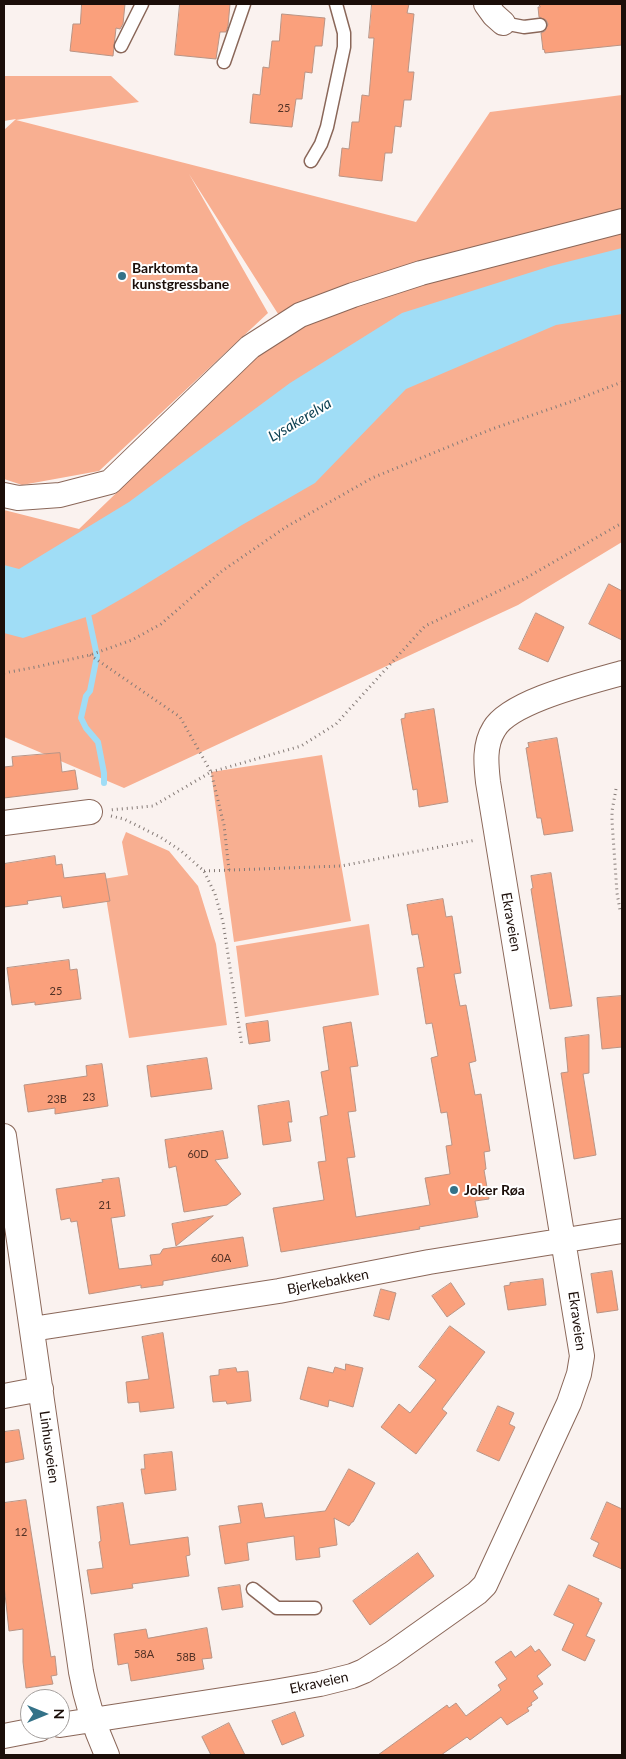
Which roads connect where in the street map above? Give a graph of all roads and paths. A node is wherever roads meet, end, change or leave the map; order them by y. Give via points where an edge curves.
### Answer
1 (142, 4) edge
2 (244, 4) edge
3 (336, 4) edge
4 (486, 4) edge
5 (503, 23) joint
6 (540, 25) dead end
7 (121, 46) dead end
8 (224, 62) dead end
9 (311, 161) dead end
10 (622, 221) edge
11 (622, 382) edge
12 (4, 495) edge
13 (622, 523) edge
14 (90, 655) junction
15 (4, 673) edge
16 (622, 673) edge
17 (211, 772) junction
18 (616, 789) dead end
19 (90, 812) junction
20 (4, 823) edge
21 (497, 836) junction
22 (229, 870) junction
23 (204, 871) junction
24 (620, 910) dead end
25 (242, 1046) dead end
26 (4, 1136) edge
27 (622, 1230) edge
28 (564, 1240) junction
29 (32, 1329) junction
30 (41, 1389) junction
31 (4, 1396) edge
32 (253, 1589) dead end
33 (315, 1608) dead end
34 (92, 1720) junction
35 (70, 1723) edge
36 (20, 1733) edge
37 (4, 1736) edge
38 (107, 1755) edge

1 - 7 lane
2 - 8 lane
3 - 9 lane via 344,33 344,47 327,127
4 - 5 street
5 - 6 lane via 524,27
10 - 12 street via 421,273 300,315 250,347 110,482 60,495 18,498
11 - 14 path via 492,429 372,478 278,532 222,571 161,624 132,640
13 - 17 path via 524,578 425,626 336,724 301,746
14 - 15 path
14 - 17 path via 180,717
16 - 21 street, Ekraveien via 554,693 512,713 494,729 486,761
17 - 19 path via 153,806
17 - 22 path via 224,825
18 - 24 path via 612,821
19 - 20 street
19 - 23 path via 124,819 142,827 180,850
21 - 22 path via 342,866
21 - 28 street, Ekraveien
22 - 23 path
23 - 25 path via 223,922
26 - 29 street, Linhusveien
27 - 28 street, Bjerkebakken
28 - 29 street, Bjerkebakken via 429,1262 279,1292
28 - 34 street, Ekraveien via 581,1346 579,1374 485,1585 364,1672 320,1684
29 - 30 street, Linhusveien
30 - 31 street
30 - 34 street, Linhusveien via 81,1672
32 - 33 lane via 277,1608
34 - 35 street, Ekraveien
34 - 38 street, Linhusveien
36 - 37 street

